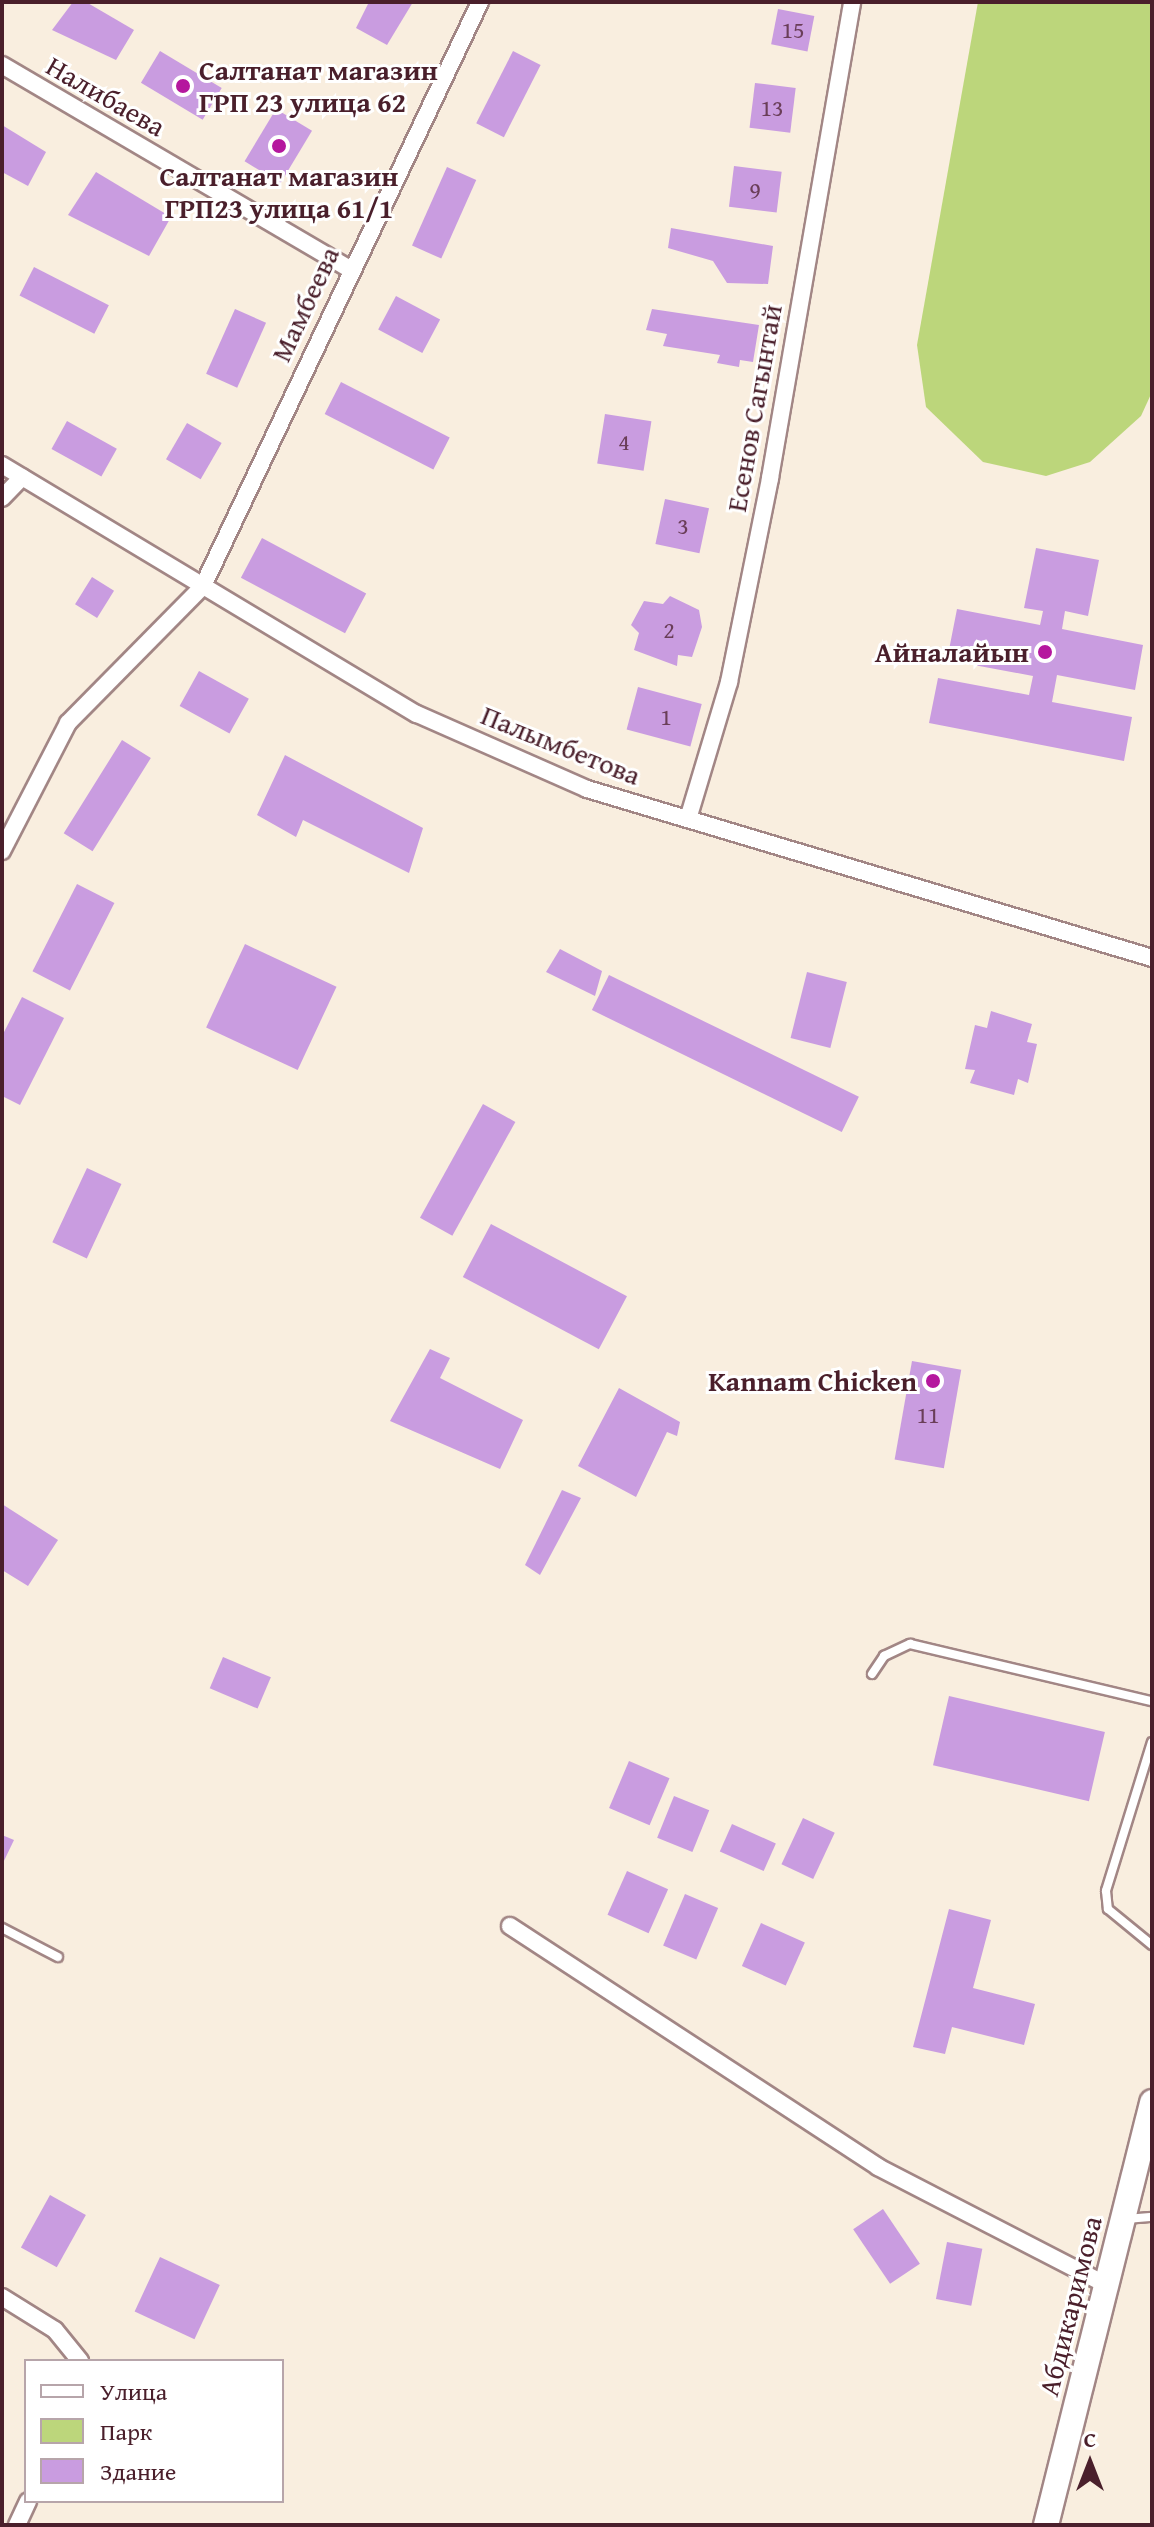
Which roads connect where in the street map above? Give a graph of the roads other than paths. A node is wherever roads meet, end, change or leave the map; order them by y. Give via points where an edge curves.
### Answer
1 (480, 2) edge
2 (852, 2) edge
3 (2, 65) edge
4 (350, 269) junction
5 (2, 465) edge
6 (22, 477) junction
7 (2, 498) edge
8 (203, 586) junction
9 (688, 819) junction
10 (2, 851) edge
11 (1152, 958) edge
12 (872, 1674) dead end
13 (1152, 1701) edge
14 (1152, 1742) edge
15 (510, 1926) dead end
16 (2, 1928) edge
17 (1152, 1945) edge
18 (58, 1957) dead end
19 (1152, 2102) edge
20 (1152, 2217) edge
21 (1122, 2220) junction
22 (1107, 2285) junction
23 (2, 2297) edge
24 (78, 2359) edge
25 (27, 2503) edge
26 (17, 2525) edge
27 (1046, 2525) edge

1 - 4 street, Мамбеева
2 - 9 street, Есенов Сагынтай via 770,478 729,682
3 - 4 street, Налибаева
4 - 8 street, Мамбеева
5 - 6 street, Палымбетова
6 - 7 street
6 - 8 street, Палымбетова
8 - 9 street, Палымбетова via 417,714 587,789
8 - 10 street via 68,723
9 - 11 street, Палымбетова
12 - 13 lane via 884,1656 910,1644
14 - 17 lane via 1106,1891 1108,1909
15 - 22 street via 878,2167
16 - 18 lane
19 - 21 main road, Абдикаримова
20 - 21 lane
21 - 22 main road, Абдикаримова
22 - 27 main road, Абдикаримова
23 - 24 street via 55,2330
25 - 26 street

